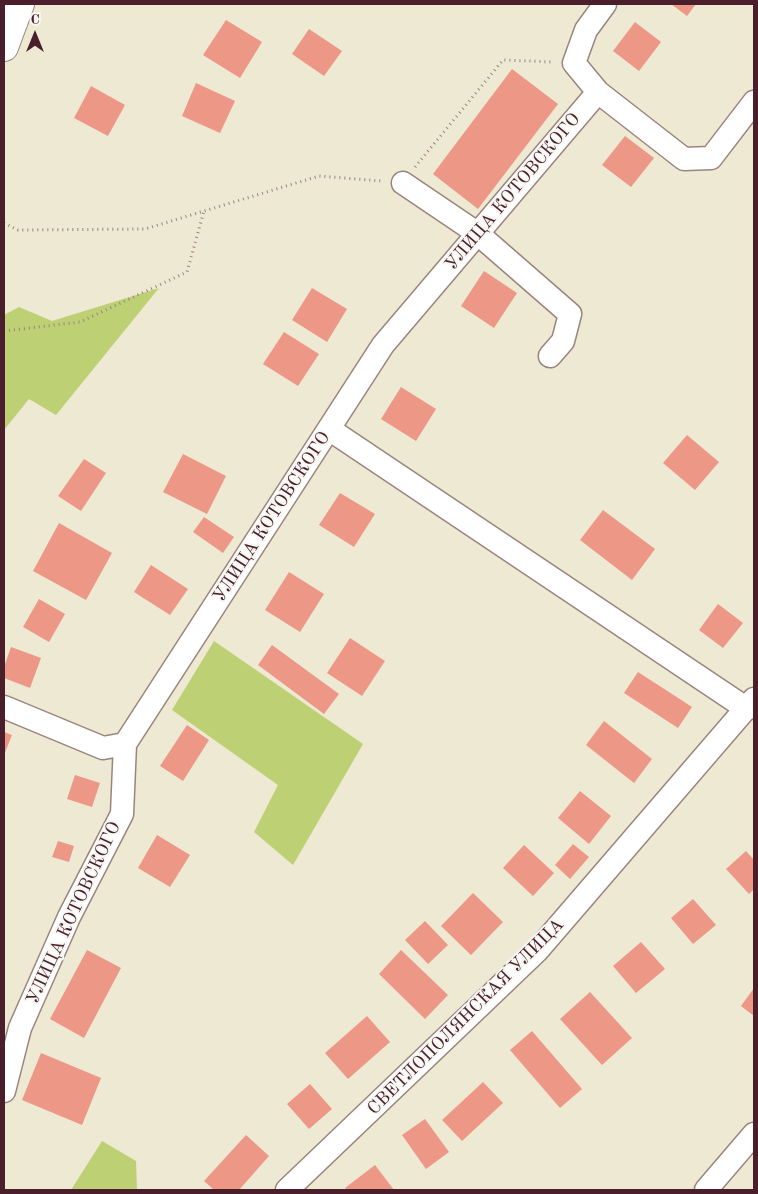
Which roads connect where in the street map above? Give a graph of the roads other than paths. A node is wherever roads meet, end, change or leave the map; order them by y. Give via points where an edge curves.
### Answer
1 (20, 4) edge
2 (605, 4) edge
3 (4, 47) edge
4 (598, 92) junction
5 (754, 102) edge
6 (403, 183) road end
7 (477, 233) junction
8 (550, 356) dead end
9 (329, 429) junction
10 (751, 704) edge
11 (4, 707) edge
12 (125, 744) junction
13 (4, 1091) edge
14 (754, 1134) edge
15 (287, 1190) edge
16 (706, 1190) edge

1 - 3 main road
2 - 4 street via 586,30 574,63
4 - 5 street via 684,159 711,158
4 - 7 street, УЛИЦА КОТОВСКОГО
6 - 7 street
7 - 8 street via 570,314 563,341
7 - 9 street, УЛИЦА КОТОВСКОГО via 383,345
9 - 10 street
9 - 12 street, УЛИЦА КОТОВСКОГО
10 - 15 street, СВЕТЛОПОЛЯНСКАЯ УЛИЦА via 537,951
11 - 12 street via 102,748
12 - 13 street, УЛИЦА КОТОВСКОГО via 122,814 69,917 20,1028
14 - 16 street

